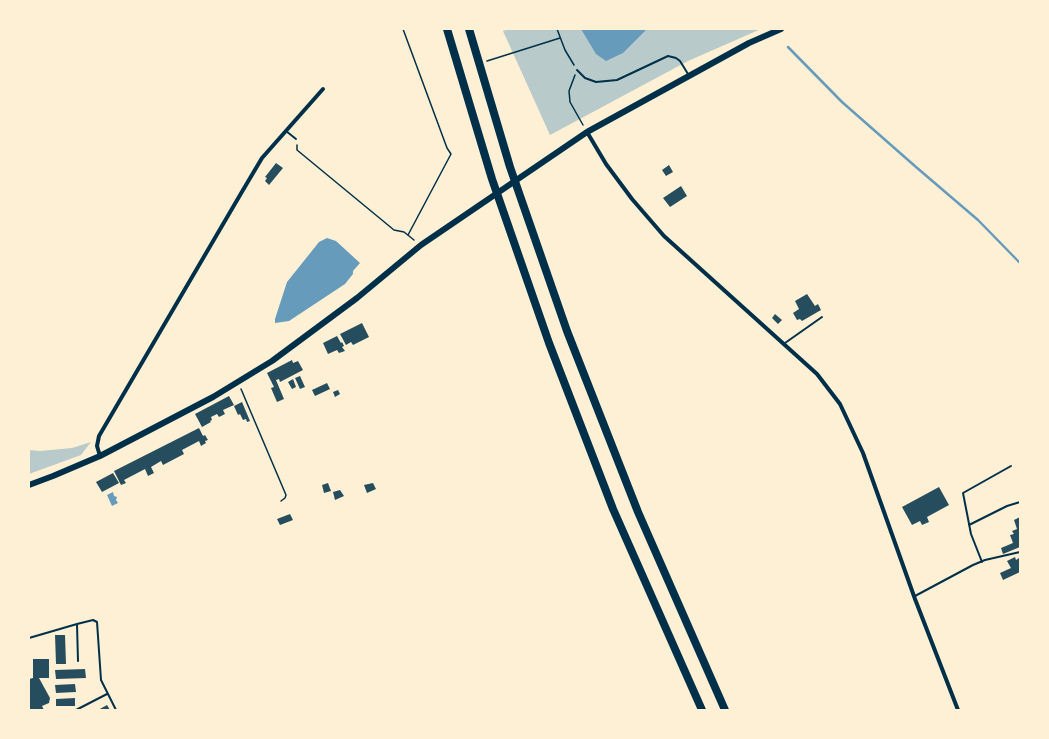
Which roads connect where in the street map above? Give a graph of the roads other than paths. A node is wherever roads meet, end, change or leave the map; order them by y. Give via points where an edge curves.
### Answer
1 (447, 29) edge
2 (469, 29) edge
3 (781, 29) edge
4 (577, 70) road end
5 (689, 77) junction
6 (323, 89) dead end
7 (286, 131) junction
8 (587, 132) junction
9 (296, 139) road end
10 (822, 318) dead end
11 (784, 344) junction
12 (100, 456) junction
13 (1011, 466) dead end
14 (29, 485) edge
15 (1020, 502) edge
16 (969, 525) junction
17 (1020, 552) edge
18 (982, 562) junction
19 (915, 596) junction
20 (77, 624) junction
21 (29, 638) edge
22 (78, 661) dead end
23 (108, 694) junction
24 (76, 710) edge
25 (116, 710) edge
26 (702, 710) edge
27 (725, 710) edge
28 (958, 710) edge

1 - 26 highway via 492,179 549,343 613,509
2 - 27 highway via 510,167 567,331 638,512
3 - 5 main road via 749,43
4 - 5 lane via 596,82 617,80 668,56 680,61
5 - 8 main road
6 - 7 street
7 - 9 lane
7 - 12 street via 262,158 103,429 99,436
8 - 11 street via 606,164 664,236
8 - 12 main road via 421,245 357,298 272,361 191,409
10 - 11 lane
11 - 19 street via 817,374 840,404 863,453
12 - 14 main road
13 - 16 lane via 963,493
15 - 16 lane
16 - 18 lane
17 - 18 lane
18 - 19 lane
19 - 28 street
20 - 21 lane
20 - 22 lane
20 - 23 lane via 93,620 97,622 100,673
23 - 24 lane
23 - 25 lane

